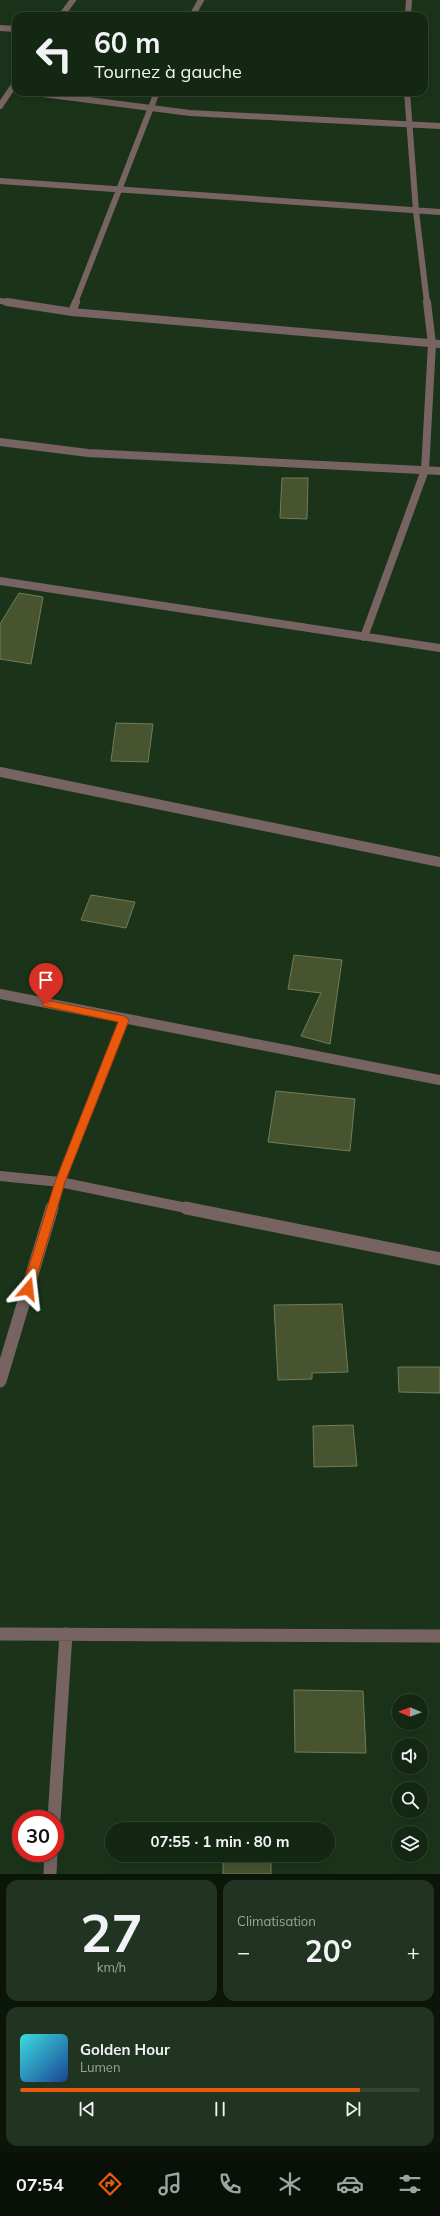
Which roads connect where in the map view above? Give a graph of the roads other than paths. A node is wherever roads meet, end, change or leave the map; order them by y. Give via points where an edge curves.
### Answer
1 (73, 0) edge
2 (201, 0) edge
3 (410, 0) edge
4 (64, 12) edge
5 (194, 12) edge
6 (408, 12) edge
7 (0, 28) edge
8 (12, 29) edge
9 (12, 92) edge
10 (58, 96) edge
11 (156, 96) edge
12 (407, 96) edge
13 (0, 106) edge
14 (151, 108) junction
15 (410, 124) junction
16 (440, 126) edge
17 (0, 181) edge
18 (119, 190) junction
19 (416, 211) junction
20 (440, 212) edge
21 (0, 301) edge
22 (72, 312) junction
23 (432, 344) junction
24 (440, 344) edge
25 (0, 442) edge
26 (425, 470) junction
27 (440, 471) edge
28 (0, 581) edge
29 (364, 637) junction
30 (440, 648) edge
31 (0, 772) edge
32 (440, 862) edge
33 (0, 994) edge
34 (124, 1020) junction
35 (440, 1080) edge
36 (0, 1176) edge
37 (60, 1182) junction
38 (440, 1259) edge
39 (0, 1381) edge
40 (0, 1634) edge
41 (66, 1634) junction
42 (440, 1636) edge
43 (55, 1810) edge
44 (51, 1862) edge
45 (50, 1874) edge

1 - 4 street
2 - 5 street
3 - 6 street
7 - 8 street
9 - 13 street
10 - 14 street
11 - 14 street
12 - 15 street
14 - 15 street via 190,113
14 - 18 street
15 - 16 street
15 - 19 street
17 - 18 street
18 - 19 street
18 - 22 street
19 - 20 street
19 - 23 street
21 - 22 street
22 - 23 street
23 - 24 street
23 - 26 street
25 - 26 street via 88,453
26 - 27 street
26 - 29 street
28 - 29 street
29 - 30 street
31 - 32 street
33 - 34 street
34 - 35 street
34 - 37 street
36 - 37 street
37 - 38 street
37 - 39 street
40 - 41 street
41 - 42 street
41 - 43 street
44 - 45 street

